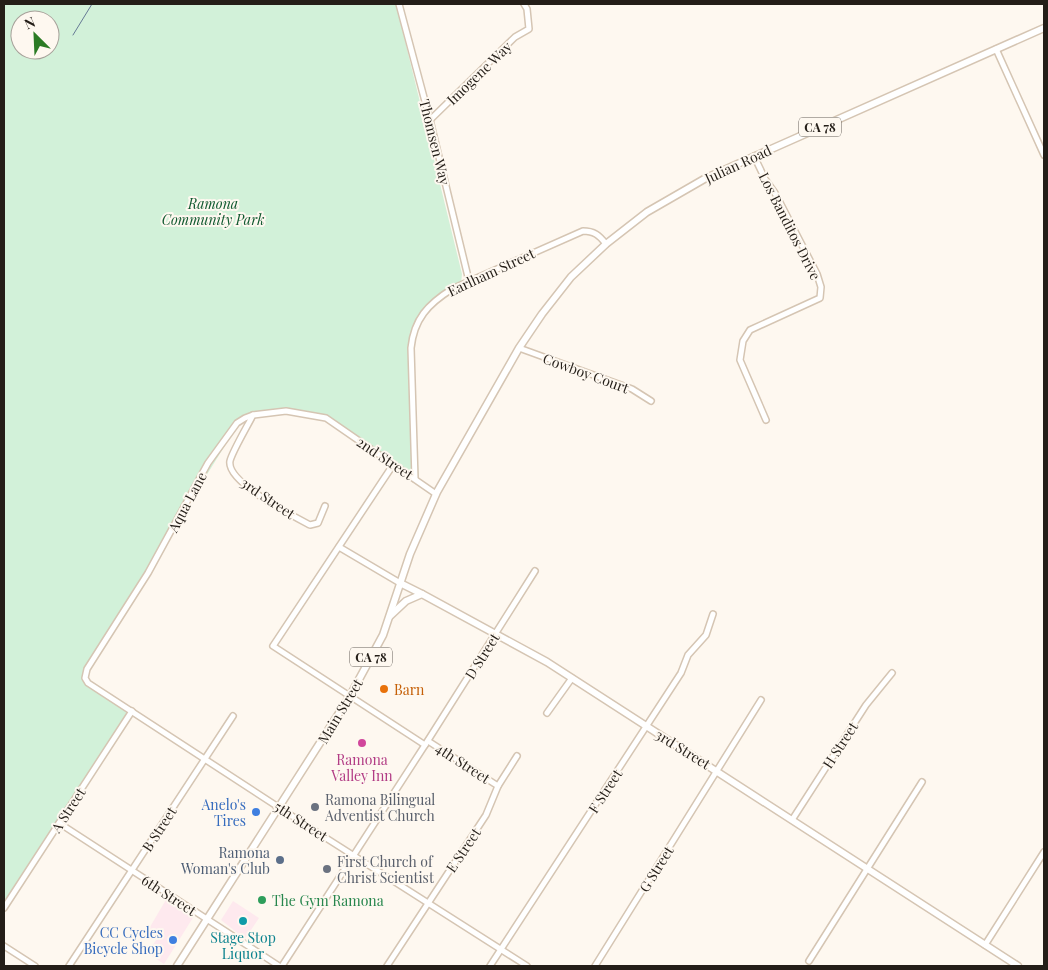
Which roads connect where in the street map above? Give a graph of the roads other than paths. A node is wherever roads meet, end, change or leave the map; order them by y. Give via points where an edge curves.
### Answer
1 (399, 4) edge
2 (524, 4) edge
3 (1044, 28) edge
4 (996, 50) junction
5 (430, 120) junction
6 (1044, 155) edge
7 (754, 156) junction
8 (606, 244) junction
9 (469, 280) junction
10 (519, 348) junction
11 (498, 386) joint
12 (651, 401) dead end
13 (253, 415) junction
14 (766, 420) dead end
15 (334, 422) joint
16 (393, 465) junction
17 (415, 479) junction
18 (436, 494) junction
19 (325, 506) dead end
20 (339, 547) junction
21 (535, 571) dead end
22 (400, 584) junction
23 (422, 594) junction
24 (714, 614) dead end
25 (389, 617) junction
26 (496, 634) junction
27 (87, 669) joint
28 (892, 673) dead end
29 (572, 678) junction
30 (350, 696) junction
31 (761, 700) dead end
32 (132, 710) junction
33 (547, 713) dead end
34 (233, 716) dead end
35 (646, 726) junction
36 (427, 743) junction
37 (517, 756) dead end
38 (205, 758) junction
39 (717, 771) junction
40 (922, 782) dead end
41 (498, 786) junction
42 (279, 807) junction
43 (792, 820) junction
44 (59, 823) junction
45 (1044, 852) edge
46 (354, 855) junction
47 (867, 869) junction
48 (132, 870) junction
49 (428, 903) junction
50 (4, 908) edge
51 (207, 919) junction
52 (985, 945) junction
53 (4, 946) edge
54 (501, 950) junction
55 (809, 961) dead end
56 (36, 966) edge
57 (69, 966) edge
58 (177, 966) edge
59 (280, 966) edge
60 (387, 966) edge
61 (490, 966) edge
62 (527, 966) edge
63 (595, 966) edge
64 (1018, 966) edge

1 - 5 street, Thomsen Way
2 - 5 street, Imogene Way via 528,9 530,29 515,37
3 - 4 main road, Julian Road / CA 78
4 - 6 street
4 - 7 main road, Julian Road / CA 78
5 - 9 street, Thomsen Way
7 - 8 main road, Julian Road / CA 78 via 657,205
7 - 14 street, Los Banditos Drive via 817,274 820,287 820,298 750,330 743,342 740,360
8 - 9 street, Earlham Street via 598,234 583,231
8 - 10 main road, Julian Road / CA 78 via 572,277
9 - 17 street, Earlham Street via 437,298 424,311 412,334
10 - 11 main road, Julian Road / CA 78
10 - 12 street, Cowboy Court via 632,389
11 - 18 main road, Main Street / CA 78
13 - 15 street, Aqua Lane via 286,410
13 - 19 street, 3rd Street via 230,461 231,470 268,501 310,525 318,523
13 - 27 street, Aqua Lane via 237,423 208,463 148,573
15 - 16 street, 2nd Street
16 - 17 street, 2nd Street
16 - 20 street
17 - 18 street, 2nd Street
18 - 22 main road, Main Street / CA 78
20 - 22 street, 3rd Street
20 - 30 street, 4th Street via 273,646
21 - 26 street, D Street
22 - 23 main road, 3rd Street
22 - 25 main road, Main Street / CA 78
23 - 25 main road via 406,602
23 - 26 main road, 3rd Street
24 - 35 street, F Street via 706,635 688,655 681,673
25 - 30 main road, Main Street / CA 78 via 383,635
26 - 29 main road, 3rd Street
26 - 36 street, D Street
27 - 32 street, 5th Street via 85,678 88,682
28 - 43 street, H Street via 866,705
29 - 33 street
29 - 35 main road, 3rd Street
30 - 36 street, 4th Street
30 - 42 main road, Main Street / CA 78
31 - 39 street, G Street
32 - 38 street, 5th Street
32 - 44 street, A Street
34 - 38 street, B Street
35 - 39 main road, 3rd Street
35 - 54 street, F Street
36 - 41 street, 4th Street
36 - 46 street, D Street
37 - 41 street, E Street
38 - 42 street, 5th Street
38 - 48 street, B Street
39 - 43 main road, 3rd Street
39 - 63 street, G Street
40 - 47 street
41 - 49 street, E Street via 486,814
42 - 46 street, 5th Street
42 - 51 main road, Main Street / CA 78
43 - 47 main road, 3rd Street
44 - 48 street, 6th Street
44 - 50 street, A Street
45 - 52 street
46 - 49 street, 5th Street
46 - 59 street, D Street
47 - 52 main road, 3rd Street
47 - 55 street
48 - 51 street, 6th Street
48 - 57 street, B Street
49 - 54 street, 5th Street
49 - 60 street, E Street
51 - 58 main road, Main Street / CA 78
51 - 59 street, 6th Street
52 - 64 main road, 3rd Street
53 - 56 street
54 - 61 street, F Street
54 - 62 street, 5th Street

